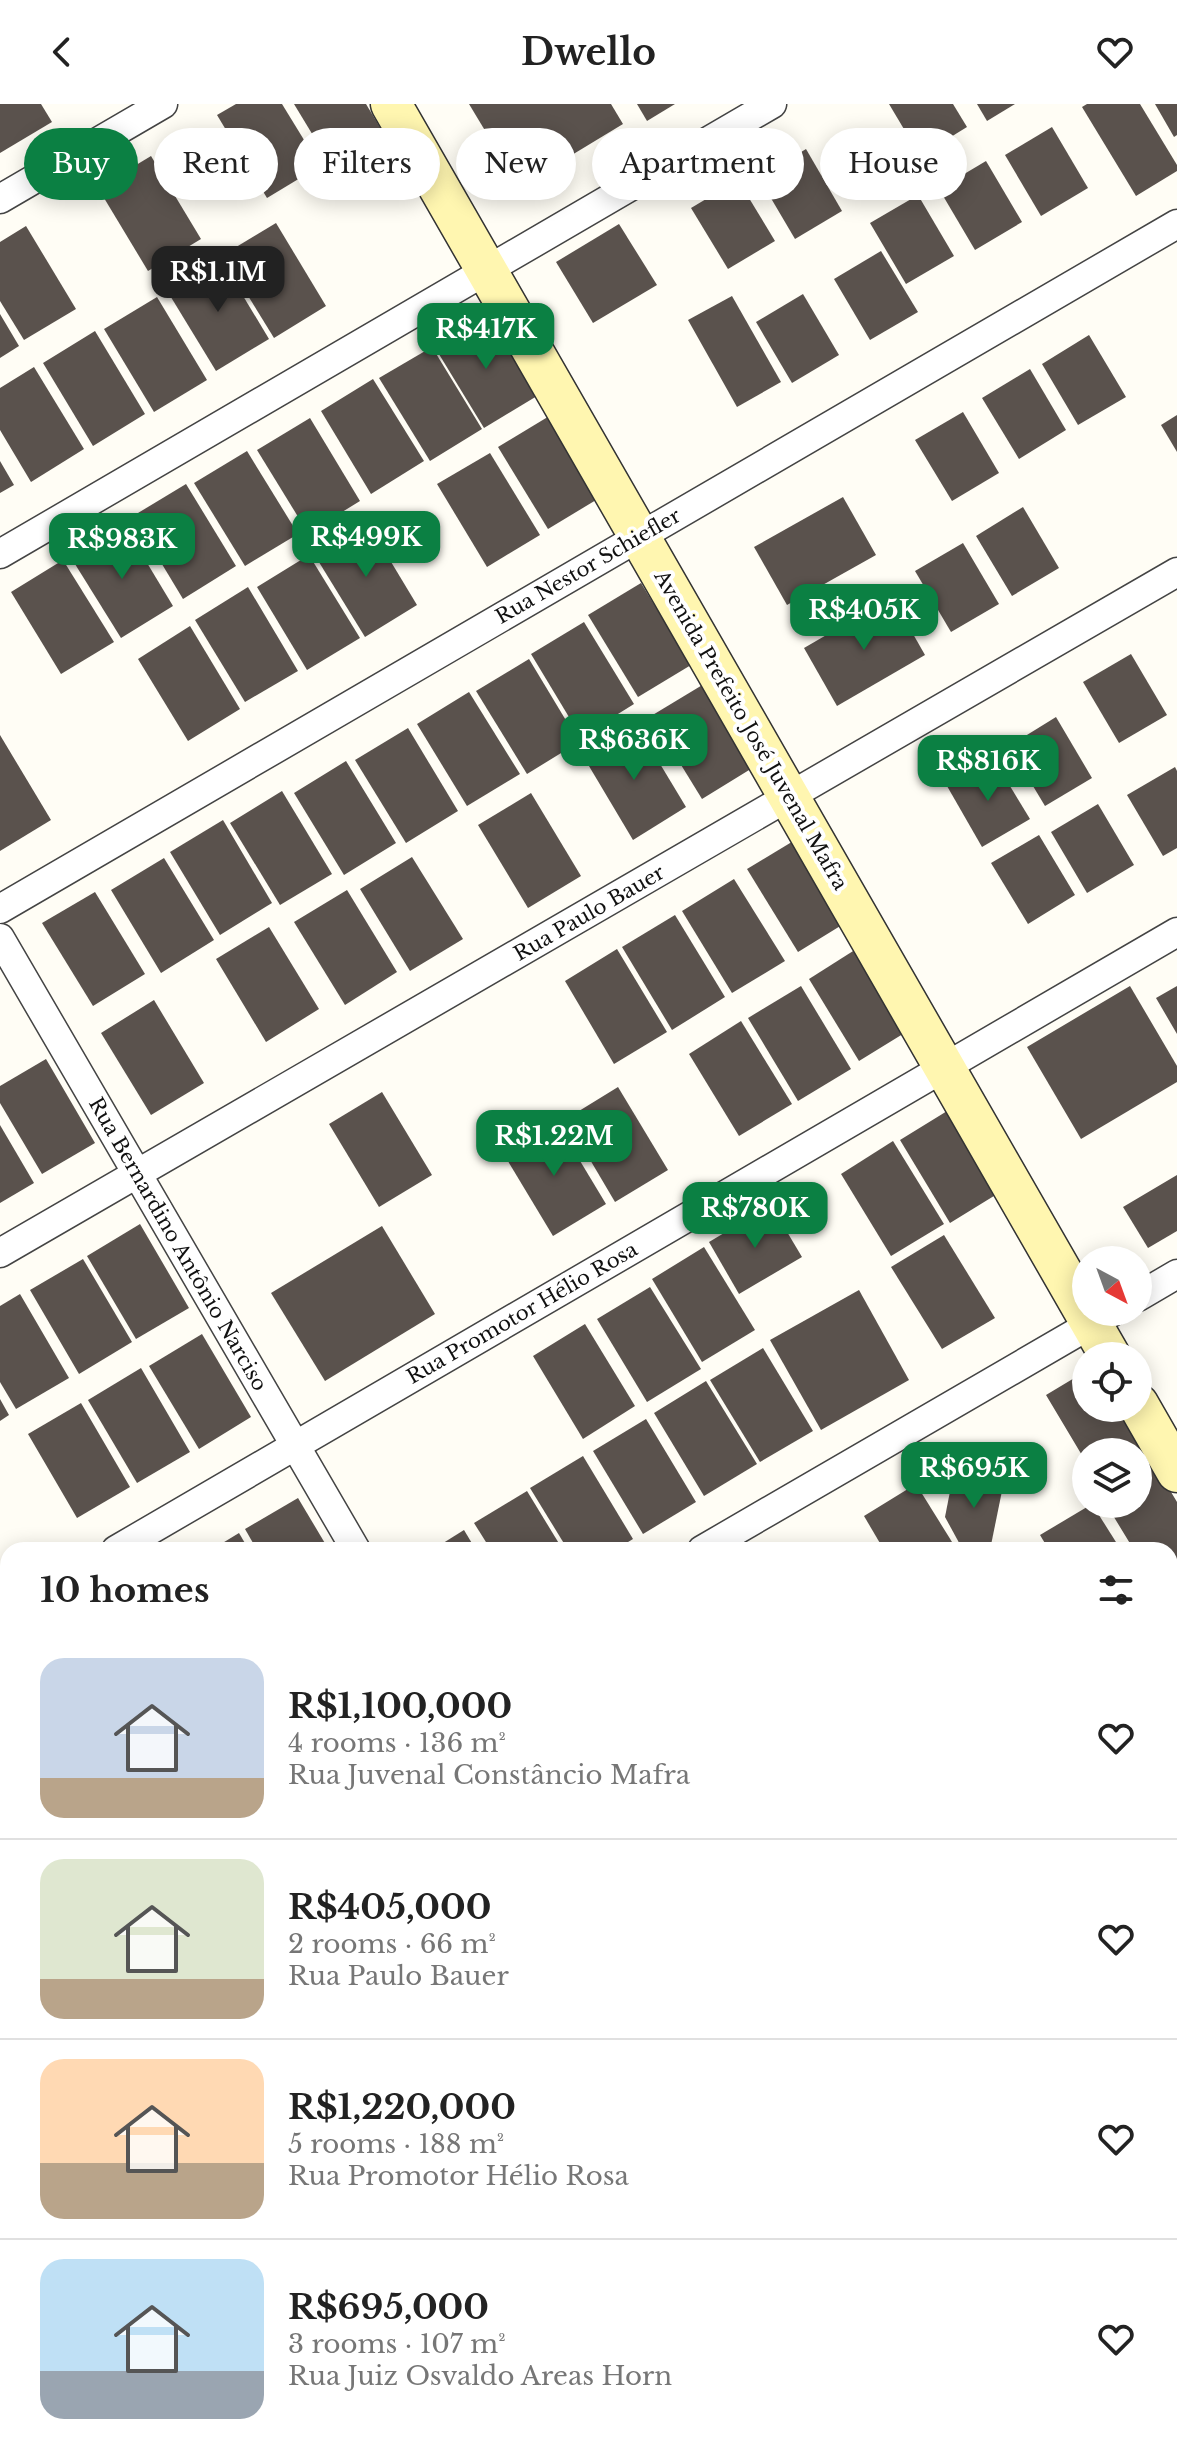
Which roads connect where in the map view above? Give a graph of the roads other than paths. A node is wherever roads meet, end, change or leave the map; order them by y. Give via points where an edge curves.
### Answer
1 (163, 104) edge
2 (391, 104) edge
3 (772, 104) edge
4 (0, 199) edge
5 (1177, 224) edge
6 (487, 270) junction
7 (640, 536) junction
8 (0, 554) edge
9 (1177, 572) edge
10 (789, 797) junction
11 (0, 909) edge
12 (1177, 932) edge
13 (0, 938) edge
14 (945, 1068) junction
15 (137, 1174) junction
16 (0, 1253) edge
17 (1177, 1274) edge
18 (1152, 1289) edge
19 (1105, 1331) edge
20 (1148, 1422) edge
21 (295, 1446) junction
22 (1177, 1472) edge
23 (130, 1542) edge
24 (351, 1542) edge
25 (717, 1542) edge

1 - 4 street
2 - 6 main road, Avenida Prefeito José Juvenal Mafra
3 - 6 street
5 - 7 street, Rua Nestor Schiefler
6 - 7 main road, Avenida Prefeito José Juvenal Mafra
6 - 8 street
7 - 10 main road, Avenida Prefeito José Juvenal Mafra
7 - 11 street, Rua Nestor Schiefler
9 - 10 street, Rua Paulo Bauer
10 - 14 main road, Avenida Prefeito José Juvenal Mafra
10 - 15 street, Rua Paulo Bauer
12 - 14 street, Rua Promotor Hélio Rosa
13 - 15 street, Rua Bernardino Antônio Narciso
14 - 19 main road, Avenida Prefeito José Juvenal Mafra
14 - 21 street, Rua Promotor Hélio Rosa
15 - 16 street, Rua Paulo Bauer
15 - 21 street, Rua Bernardino Antônio Narciso
17 - 18 street
19 - 25 street
20 - 22 main road
21 - 23 street, Rua Promotor Hélio Rosa
21 - 24 street, Rua Bernardino Antônio Narciso

